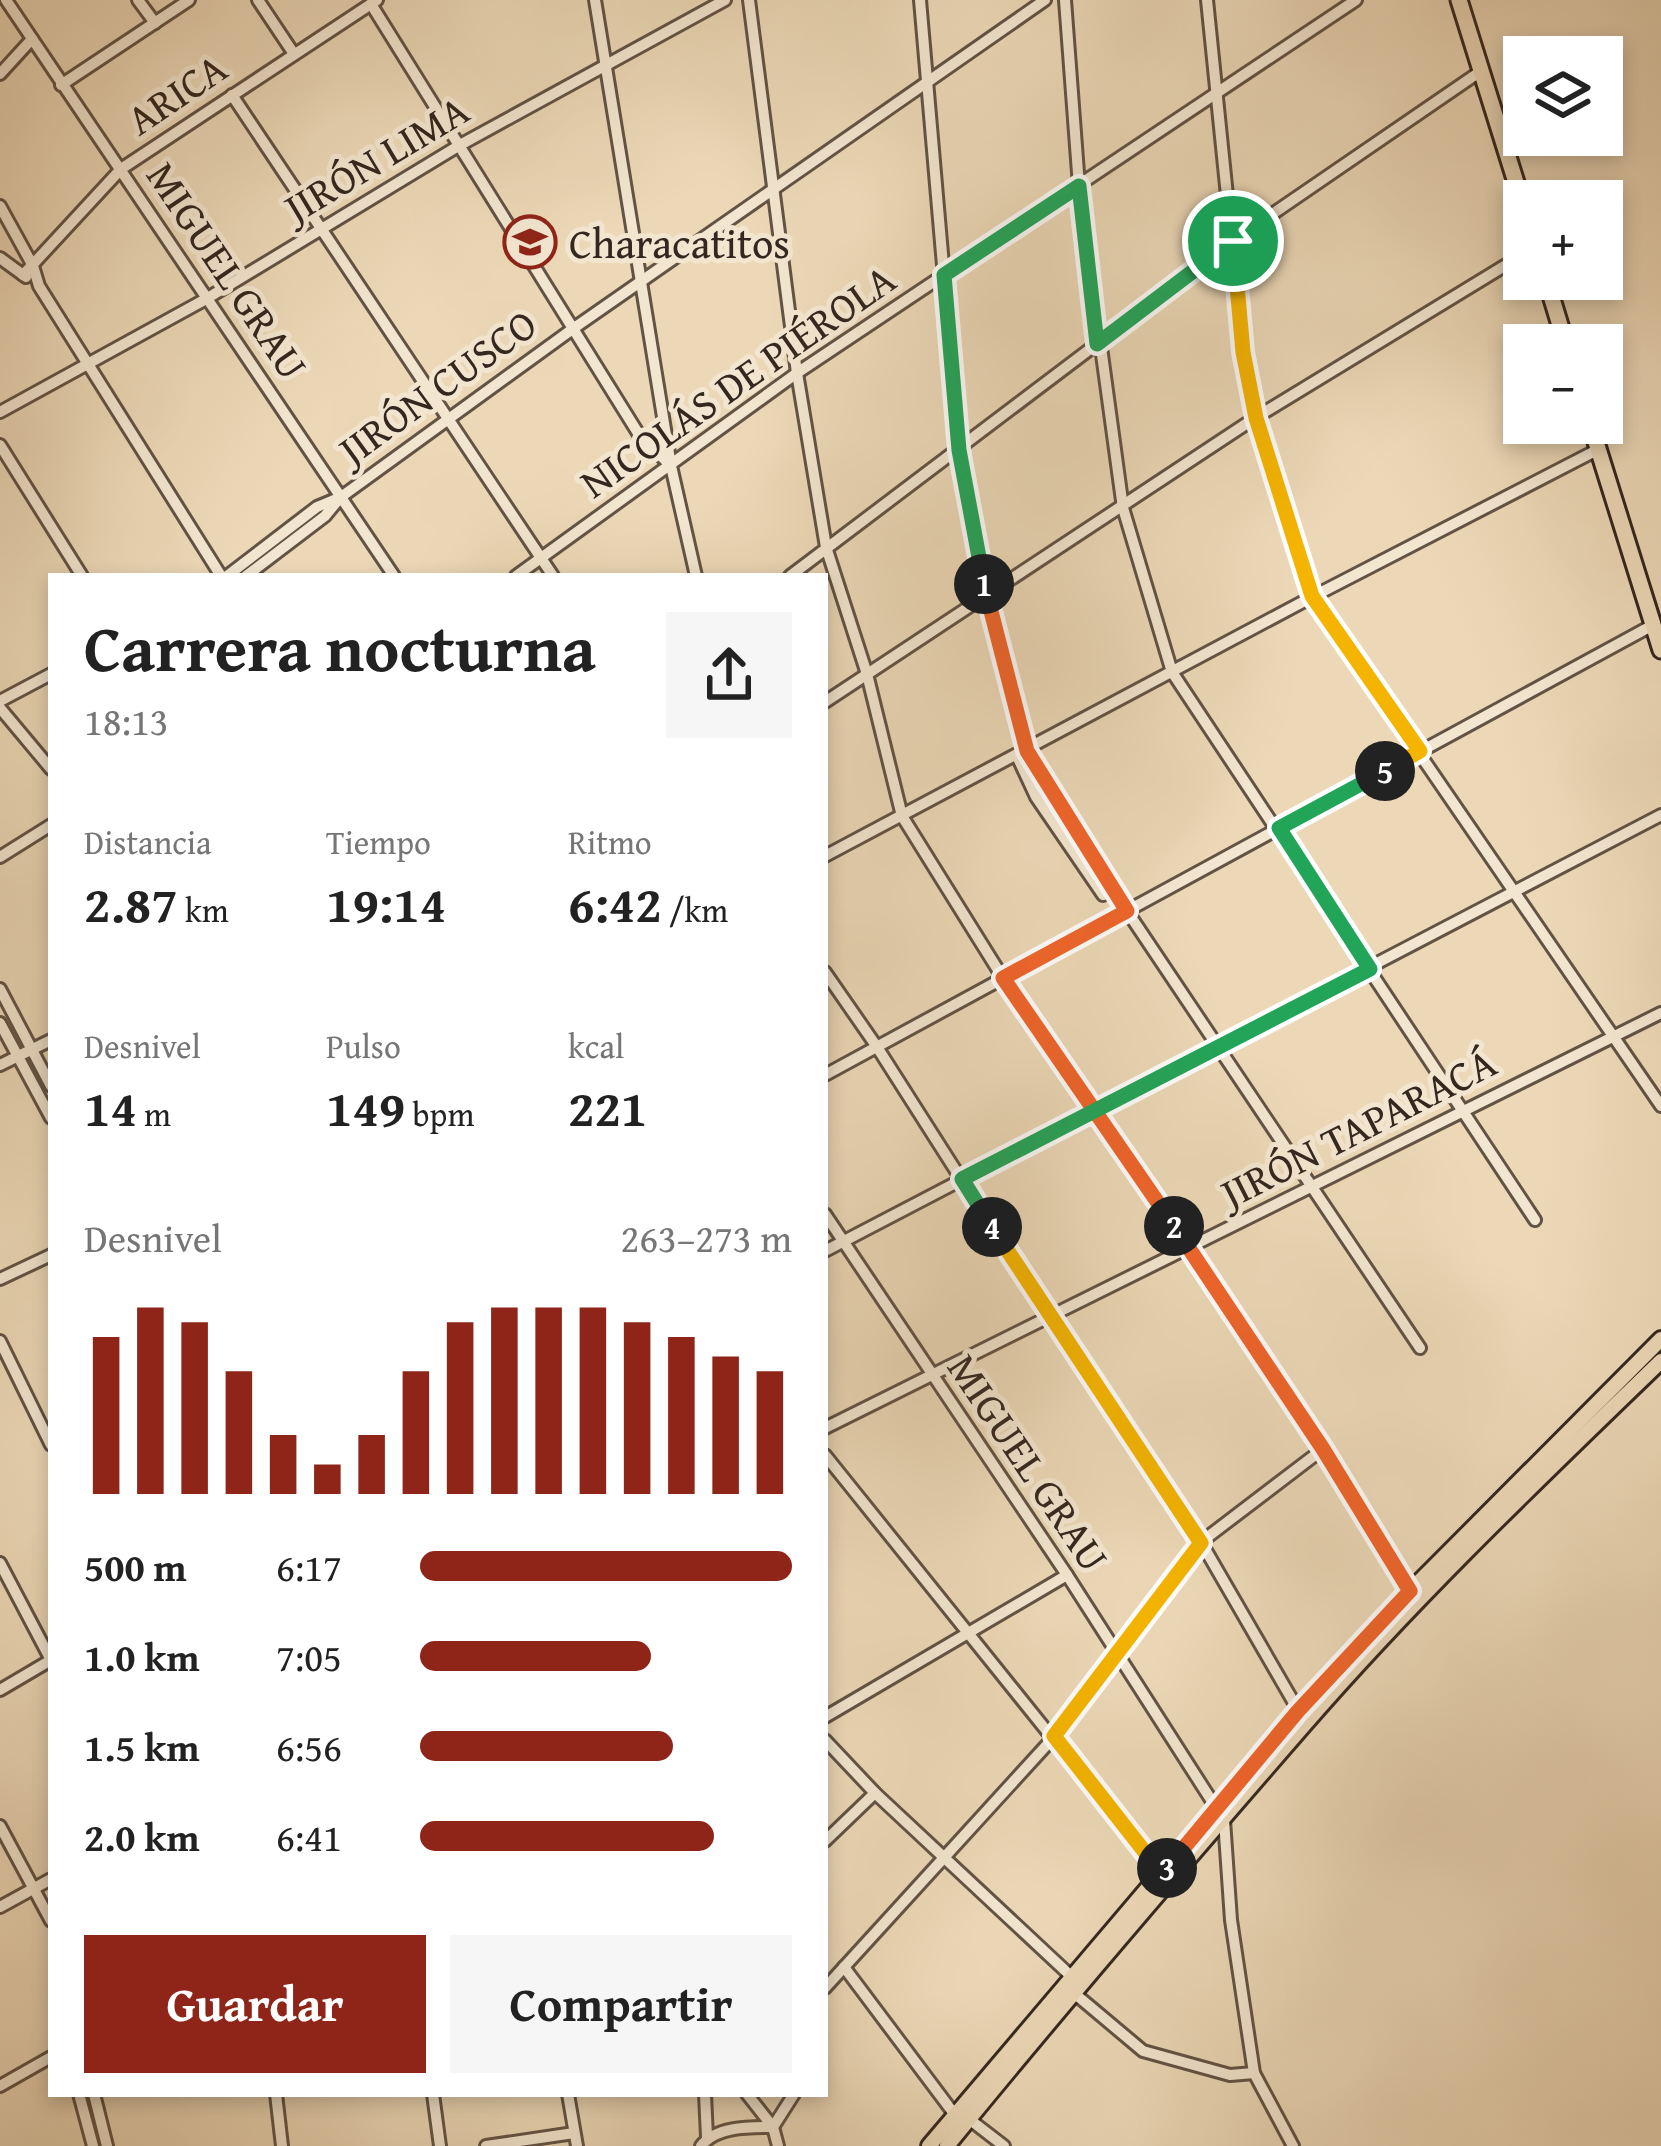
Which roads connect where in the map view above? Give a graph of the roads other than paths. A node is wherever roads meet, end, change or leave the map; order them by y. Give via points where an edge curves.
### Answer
1 (6, 0) edge
2 (138, 0) edge
3 (189, 0) edge
4 (258, 0) edge
5 (595, 0) edge
6 (725, 0) edge
7 (749, 0) edge
8 (920, 0) edge
9 (1045, 0) edge
10 (1065, 0) edge
11 (1207, 0) edge
12 (1356, 0) edge
13 (1459, 0) edge
14 (374, 2) edge
15 (155, 23) junction
16 (32, 39) junction
17 (293, 54) junction
18 (605, 63) junction
19 (1480, 71) junction
20 (0, 74) edge
21 (62, 85) junction
22 (926, 87) junction
23 (1219, 92) junction
24 (232, 95) junction
25 (460, 145) junction
26 (121, 169) junction
27 (1515, 180) edge
28 (1079, 186) junction
29 (776, 191) junction
30 (0, 206) edge
31 (321, 229) junction
32 (1233, 241) junction
33 (0, 258) edge
34 (1503, 267) edge
35 (28, 270) junction
36 (944, 275) junction
37 (643, 282) junction
38 (206, 299) junction
39 (574, 328) junction
40 (1097, 344) junction
41 (89, 365) junction
42 (796, 373) junction
43 (0, 412) edge
44 (1256, 418) junction
45 (447, 419) junction
46 (1597, 444) edge
47 (0, 445) edge
48 (1599, 449) junction
49 (959, 450) junction
50 (671, 466) junction
51 (340, 497) junction
52 (1123, 508) junction
53 (826, 547) junction
54 (542, 559) junction
55 (80, 573) edge
56 (222, 573) edge
57 (228, 573) edge
58 (250, 573) edge
59 (392, 573) edge
60 (521, 573) edge
61 (552, 573) edge
62 (694, 573) edge
63 (794, 573) edge
64 (987, 596) junction
65 (1312, 596) junction
66 (1653, 625) junction
67 (1661, 650) edge
68 (1172, 672) junction
69 (867, 674) junction
70 (48, 676) edge
71 (828, 700) edge
72 (0, 705) edge
73 (1420, 751) junction
74 (1022, 754) junction
75 (48, 765) edge
76 (1661, 815) edge
77 (902, 817) junction
78 (48, 827) edge
79 (1279, 828) junction
80 (828, 854) edge
81 (0, 857) edge
82 (1515, 891) junction
83 (1103, 895) dead end
84 (1127, 911) junction
85 (1370, 969) junction
86 (828, 976) edge
87 (1003, 978) junction
88 (0, 989) edge
89 (1661, 1013) edge
90 (0, 1023) edge
91 (1614, 1036) junction
92 (48, 1042) edge
93 (878, 1046) junction
94 (1218, 1047) junction
95 (32, 1050) junction
96 (16, 1057) junction
97 (0, 1065) edge
98 (828, 1073) edge
99 (48, 1080) edge
100 (1661, 1106) edge
101 (1094, 1112) junction
102 (1464, 1112) junction
103 (48, 1113) edge
104 (962, 1179) junction
105 (1313, 1187) junction
106 (828, 1218) edge
107 (1535, 1220) dead end
108 (844, 1241) junction
109 (1190, 1248) junction
110 (828, 1249) edge
111 (48, 1256) edge
112 (0, 1279) edge
113 (1049, 1317) junction
114 (1661, 1340) edge
115 (0, 1341) edge
116 (1420, 1348) dead end
117 (1661, 1360) edge
118 (932, 1375) junction
119 (828, 1427) edge
120 (48, 1439) edge
121 (1323, 1449) junction
122 (828, 1459) edge
123 (1201, 1543) junction
124 (0, 1563) edge
125 (1066, 1575) junction
126 (1414, 1597) junction
127 (971, 1634) junction
128 (48, 1654) edge
129 (1117, 1657) junction
130 (48, 1662) edge
131 (0, 1690) edge
132 (828, 1715) edge
133 (1302, 1717) junction
134 (1054, 1736) junction
135 (828, 1743) edge
136 (875, 1793) junction
137 (1220, 1813) junction
138 (0, 1826) edge
139 (828, 1838) edge
140 (945, 1860) junction
141 (1165, 1878) junction
142 (48, 1881) edge
143 (33, 1889) junction
144 (0, 1907) edge
145 (48, 1916) edge
146 (844, 1967) junction
147 (828, 1985) edge
148 (1070, 1985) junction
149 (48, 2059) edge
150 (1254, 2073) junction
151 (0, 2086) edge
152 (80, 2097) edge
153 (95, 2097) edge
154 (276, 2097) edge
155 (433, 2097) edge
156 (568, 2097) edge
157 (705, 2097) edge
158 (749, 2097) edge
159 (792, 2097) edge
160 (962, 2117) junction
161 (773, 2127) junction
162 (575, 2139) edge
163 (704, 2142) edge
164 (93, 2146) edge
165 (107, 2146) edge
166 (282, 2146) edge
167 (440, 2146) edge
168 (487, 2146) edge
169 (778, 2146) edge
170 (928, 2146) edge
171 (947, 2146) edge
172 (1004, 2146) edge
173 (1293, 2146) edge

1 - 16 street, MIGUEL GRAU
2 - 15 street
3 - 15 street
4 - 17 street
5 - 18 street
6 - 18 street, JIRÓN LIMA
7 - 29 street
8 - 22 street
9 - 22 street, JIRÓN CUSCO
10 - 28 street
11 - 23 street
12 - 23 street, NICOLÁS DE PIÉROLA
13 - 19 highway
14 - 17 street, ARICA
14 - 25 street
15 - 21 street
16 - 20 street
16 - 21 street, MIGUEL GRAU
17 - 24 street, ARICA
18 - 25 street, JIRÓN LIMA
18 - 37 street
19 - 27 highway
19 - 32 street
21 - 26 street, MIGUEL GRAU
22 - 29 street, JIRÓN CUSCO
22 - 36 street
23 - 28 street, NICOLÁS DE PIÉROLA
23 - 32 street
24 - 26 street, ARICA
24 - 31 street
25 - 31 street, JIRÓN LIMA
25 - 39 street
26 - 35 street, ARICA
26 - 38 street, MIGUEL GRAU
28 - 36 street, NICOLÁS DE PIÉROLA
28 - 40 street
29 - 37 street, JIRÓN CUSCO
29 - 42 street
30 - 35 street
31 - 38 street, JIRÓN LIMA
31 - 45 street
32 - 40 street
32 - 44 street
33 - 35 street
34 - 44 street
35 - 41 street
36 - 42 street, NICOLÁS DE PIÉROLA
36 - 49 street
37 - 39 street, JIRÓN CUSCO
37 - 50 street
38 - 41 street, JIRÓN LIMA
38 - 51 street, MIGUEL GRAU
39 - 45 street, JIRÓN CUSCO
39 - 50 street via 643,440
40 - 49 street
40 - 52 street
41 - 43 street, JIRÓN LIMA
41 - 56 street
42 - 50 street, NICOLÁS DE PIÉROLA
42 - 53 street
44 - 52 street
44 - 65 street
45 - 51 street, JIRÓN CUSCO
45 - 54 street
46 - 48 highway
47 - 55 street
48 - 65 street
48 - 66 highway
49 - 53 street
49 - 64 street
50 - 54 street, NICOLÁS DE PIÉROLA
50 - 62 street
51 - 57 street, JIRÓN CUSCO
51 - 58 street, JIRÓN CUSCO
51 - 59 street, MIGUEL GRAU
52 - 64 street
52 - 68 street
53 - 63 street
53 - 69 street
54 - 60 street, NICOLÁS DE PIÉROLA
54 - 61 street
64 - 69 street
64 - 74 street
65 - 68 street
65 - 73 street
66 - 67 highway
66 - 73 street
68 - 74 street
68 - 79 street
69 - 71 street
69 - 77 street
70 - 72 street
72 - 75 street
73 - 79 street
73 - 82 street
74 - 77 street
74 - 83 street via 1036,797
74 - 84 street
76 - 82 street
77 - 80 street
77 - 87 street
78 - 81 street
79 - 84 street
79 - 85 street
82 - 85 street
82 - 91 street
84 - 87 street
84 - 94 street
85 - 94 street
85 - 102 street
86 - 93 street
87 - 93 street
87 - 101 street
88 - 95 street
89 - 91 street, JIRÓN TAPARACÁ
90 - 96 street
91 - 100 street
91 - 102 street, JIRÓN TAPARACÁ
92 - 95 street
93 - 98 street
93 - 104 street
94 - 101 street
94 - 105 street
95 - 96 street
95 - 99 street
96 - 97 street
96 - 103 street
101 - 104 street
101 - 109 street
102 - 105 street, JIRÓN TAPARACÁ
102 - 107 street
104 - 108 street
104 - 113 street
105 - 109 street, JIRÓN TAPARACÁ
105 - 116 street
106 - 108 street, MIGUEL GRAU
108 - 110 street
108 - 118 street, MIGUEL GRAU
109 - 113 street, JIRÓN TAPARACÁ
109 - 121 street
111 - 112 street
113 - 118 street, JIRÓN TAPARACÁ
113 - 123 street
114 - 126 main road
115 - 120 street
117 - 126 main road
118 - 119 street, JIRÓN TAPARACÁ
118 - 125 street, MIGUEL GRAU
121 - 123 street
121 - 126 street
122 - 127 street
123 - 129 street
123 - 133 street
124 - 128 street
125 - 127 street
125 - 129 street, MIGUEL GRAU
126 - 133 main road
127 - 132 street
127 - 134 street
129 - 134 street
129 - 137 street, MIGUEL GRAU
130 - 131 street
133 - 137 main road
134 - 140 street
134 - 141 street
135 - 136 street
136 - 139 street
136 - 140 street
137 - 141 main road
137 - 150 street
138 - 143 street
140 - 146 street
140 - 148 street
141 - 148 main road
142 - 143 street
143 - 144 street
143 - 145 street
146 - 147 street
146 - 160 street
148 - 150 street via 1143,2051 1229,2075
148 - 160 main road
149 - 151 street
150 - 173 street
152 - 164 street
153 - 165 street
154 - 166 street
155 - 167 street
156 - 162 street
157 - 163 street
158 - 161 street
159 - 161 street
160 - 170 main road
160 - 171 main road
160 - 172 street
161 - 163 street
161 - 169 street
162 - 168 street

